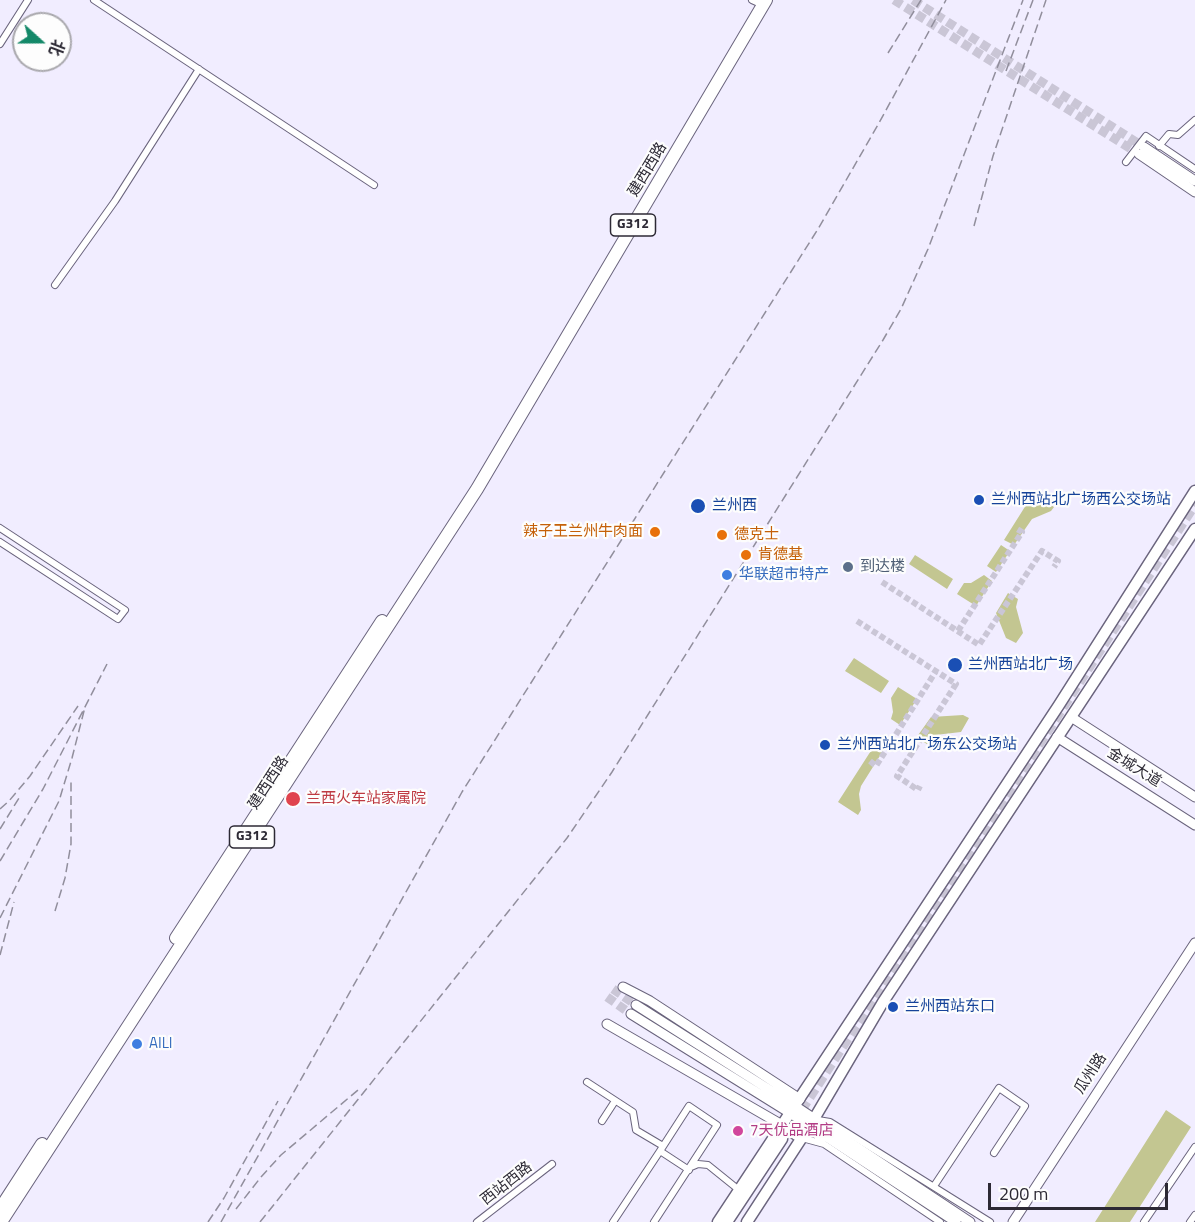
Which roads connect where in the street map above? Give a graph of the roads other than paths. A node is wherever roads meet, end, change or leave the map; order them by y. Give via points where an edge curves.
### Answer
1 (28, 0) edge
2 (93, 0) edge
3 (760, 2) edge
4 (0, 44) edge
5 (199, 69) junction
6 (1195, 120) edge
7 (1159, 146) junction
8 (1126, 162) dead end
9 (1195, 169) edge
10 (1195, 181) edge
11 (374, 185) dead end
12 (1195, 192) edge
13 (55, 285) dead end
14 (500, 449) junction
15 (1195, 491) edge
16 (0, 528) edge
17 (1195, 529) edge
18 (0, 542) edge
19 (1071, 717) junction
20 (1057, 737) junction
21 (1195, 797) edge
22 (1195, 825) edge
23 (1195, 943) edge
24 (623, 987) dead end
25 (633, 1009) tunnel mouth
26 (607, 1024) dead end
27 (587, 1082) dead end
28 (615, 1101) junction
29 (795, 1106) junction
30 (814, 1119) junction
31 (602, 1121) dead end
32 (782, 1125) junction
33 (801, 1138) junction
34 (824, 1144) junction
35 (1195, 1147) edge
36 (661, 1148) junction
37 (994, 1153) dead end
38 (552, 1164) dead end
39 (688, 1170) junction
40 (934, 1186) junction
41 (739, 1190) junction
42 (0, 1209) edge
43 (1195, 1215) edge
44 (2, 1222) edge
45 (477, 1222) edge
46 (613, 1222) edge
47 (654, 1222) edge
48 (718, 1222) edge
49 (727, 1222) edge
50 (734, 1222) edge
51 (747, 1222) edge
52 (940, 1222) edge
53 (956, 1222) edge
54 (970, 1222) edge
55 (990, 1222) edge
56 (1013, 1222) edge
57 (1144, 1222) edge
58 (1190, 1222) edge

1 - 4 street
2 - 5 street
3 - 14 highway, 建西西路 / G312
5 - 11 street
5 - 13 street via 115,201
6 - 7 street via 1178,135 1169,134
7 - 8 street via 1146,136
7 - 9 street
10 - 12 street via 1141,150
14 - 42 highway, 建西西路 / G312 via 404,587
14 - 44 highway, 建西西路 / G312
15 - 29 main road
16 - 18 street via 125,610 118,619
17 - 19 main road
19 - 20 main road
19 - 21 street, 金城大道
20 - 22 street, 金城大道
20 - 30 main road via 883,1002
23 - 56 street, 瓜州路
24 - 29 street via 651,1001
25 - 29 street
26 - 32 street
27 - 28 street
28 - 31 street
28 - 36 street via 633,1112 636,1130
29 - 30 main road
29 - 30 street
29 - 32 main road
30 - 33 main road
30 - 34 street
30 - 40 street via 830,1122
30 - 53 street
30 - 54 street
32 - 33 main road
32 - 41 main road
33 - 34 street
33 - 51 main road
34 - 52 street
35 - 57 street
36 - 39 street
36 - 39 street via 688,1106 717,1125
36 - 46 street
37 - 40 street via 1025,1106 999,1088
38 - 45 street, 西站西路
39 - 41 street via 698,1164 708,1165
39 - 47 street
40 - 55 street
41 - 48 main road
43 - 58 street
49 - 50 main road via 784,1140

